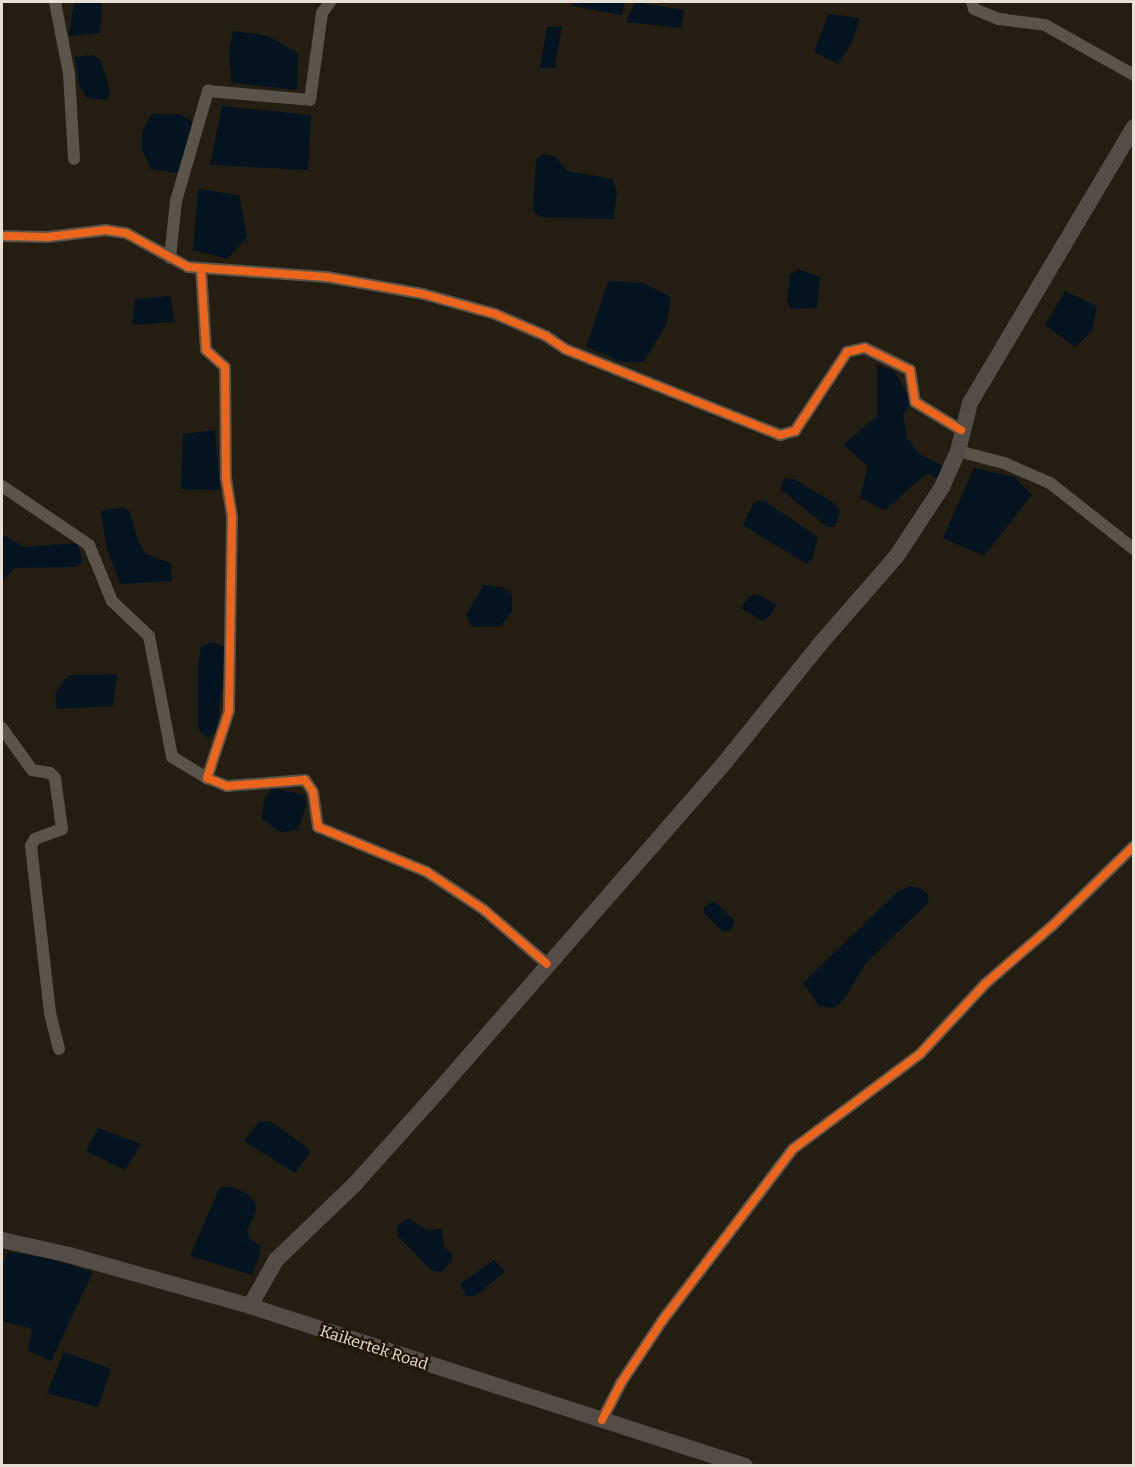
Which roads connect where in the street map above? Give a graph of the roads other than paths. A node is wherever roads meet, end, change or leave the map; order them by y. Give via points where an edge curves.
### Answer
1 (55, 2) edge
2 (330, 2) edge
3 (972, 2) edge
4 (1134, 75) edge
5 (1134, 127) edge
6 (74, 159) dead end
7 (2, 236) edge
8 (170, 258) junction
9 (201, 268) junction
10 (961, 430) junction
11 (958, 451) junction
12 (2, 486) edge
13 (1134, 549) edge
14 (2, 728) edge
15 (207, 778) junction
16 (1134, 846) edge
17 (547, 964) junction
18 (59, 1049) dead end
19 (2, 1240) edge
20 (250, 1306) junction
21 (602, 1420) junction
22 (745, 1466) edge

1 - 6 street via 69,74
2 - 8 street via 322,13 310,100 208,92 176,201
3 - 4 street via 974,9 999,19 1045,25
5 - 10 main road via 970,403
7 - 8 street via 48,237 105,230 126,233
8 - 9 street
9 - 10 street via 327,277 423,294 495,314 546,336 565,349 780,435 795,431 847,352 865,348 910,370 915,402
9 - 15 street via 206,350 225,367 226,478 232,517 229,711
10 - 11 main road
11 - 13 street via 1004,463 1050,483
11 - 17 main road via 942,487 896,557 819,644 726,761
12 - 15 street via 89,545 112,601 149,636 172,757
14 - 18 street via 32,770 56,778 62,829 35,839 31,846 50,1013
15 - 17 street via 227,786 305,780 313,792 318,826 427,872 483,909
16 - 21 street via 985,984 920,1054 793,1149 662,1321
17 - 20 main road via 354,1185 276,1260 257,1287
19 - 20 main road, Kaikertek Road
20 - 21 main road, Kaikertek Road
21 - 22 main road, Kaikertek Road

